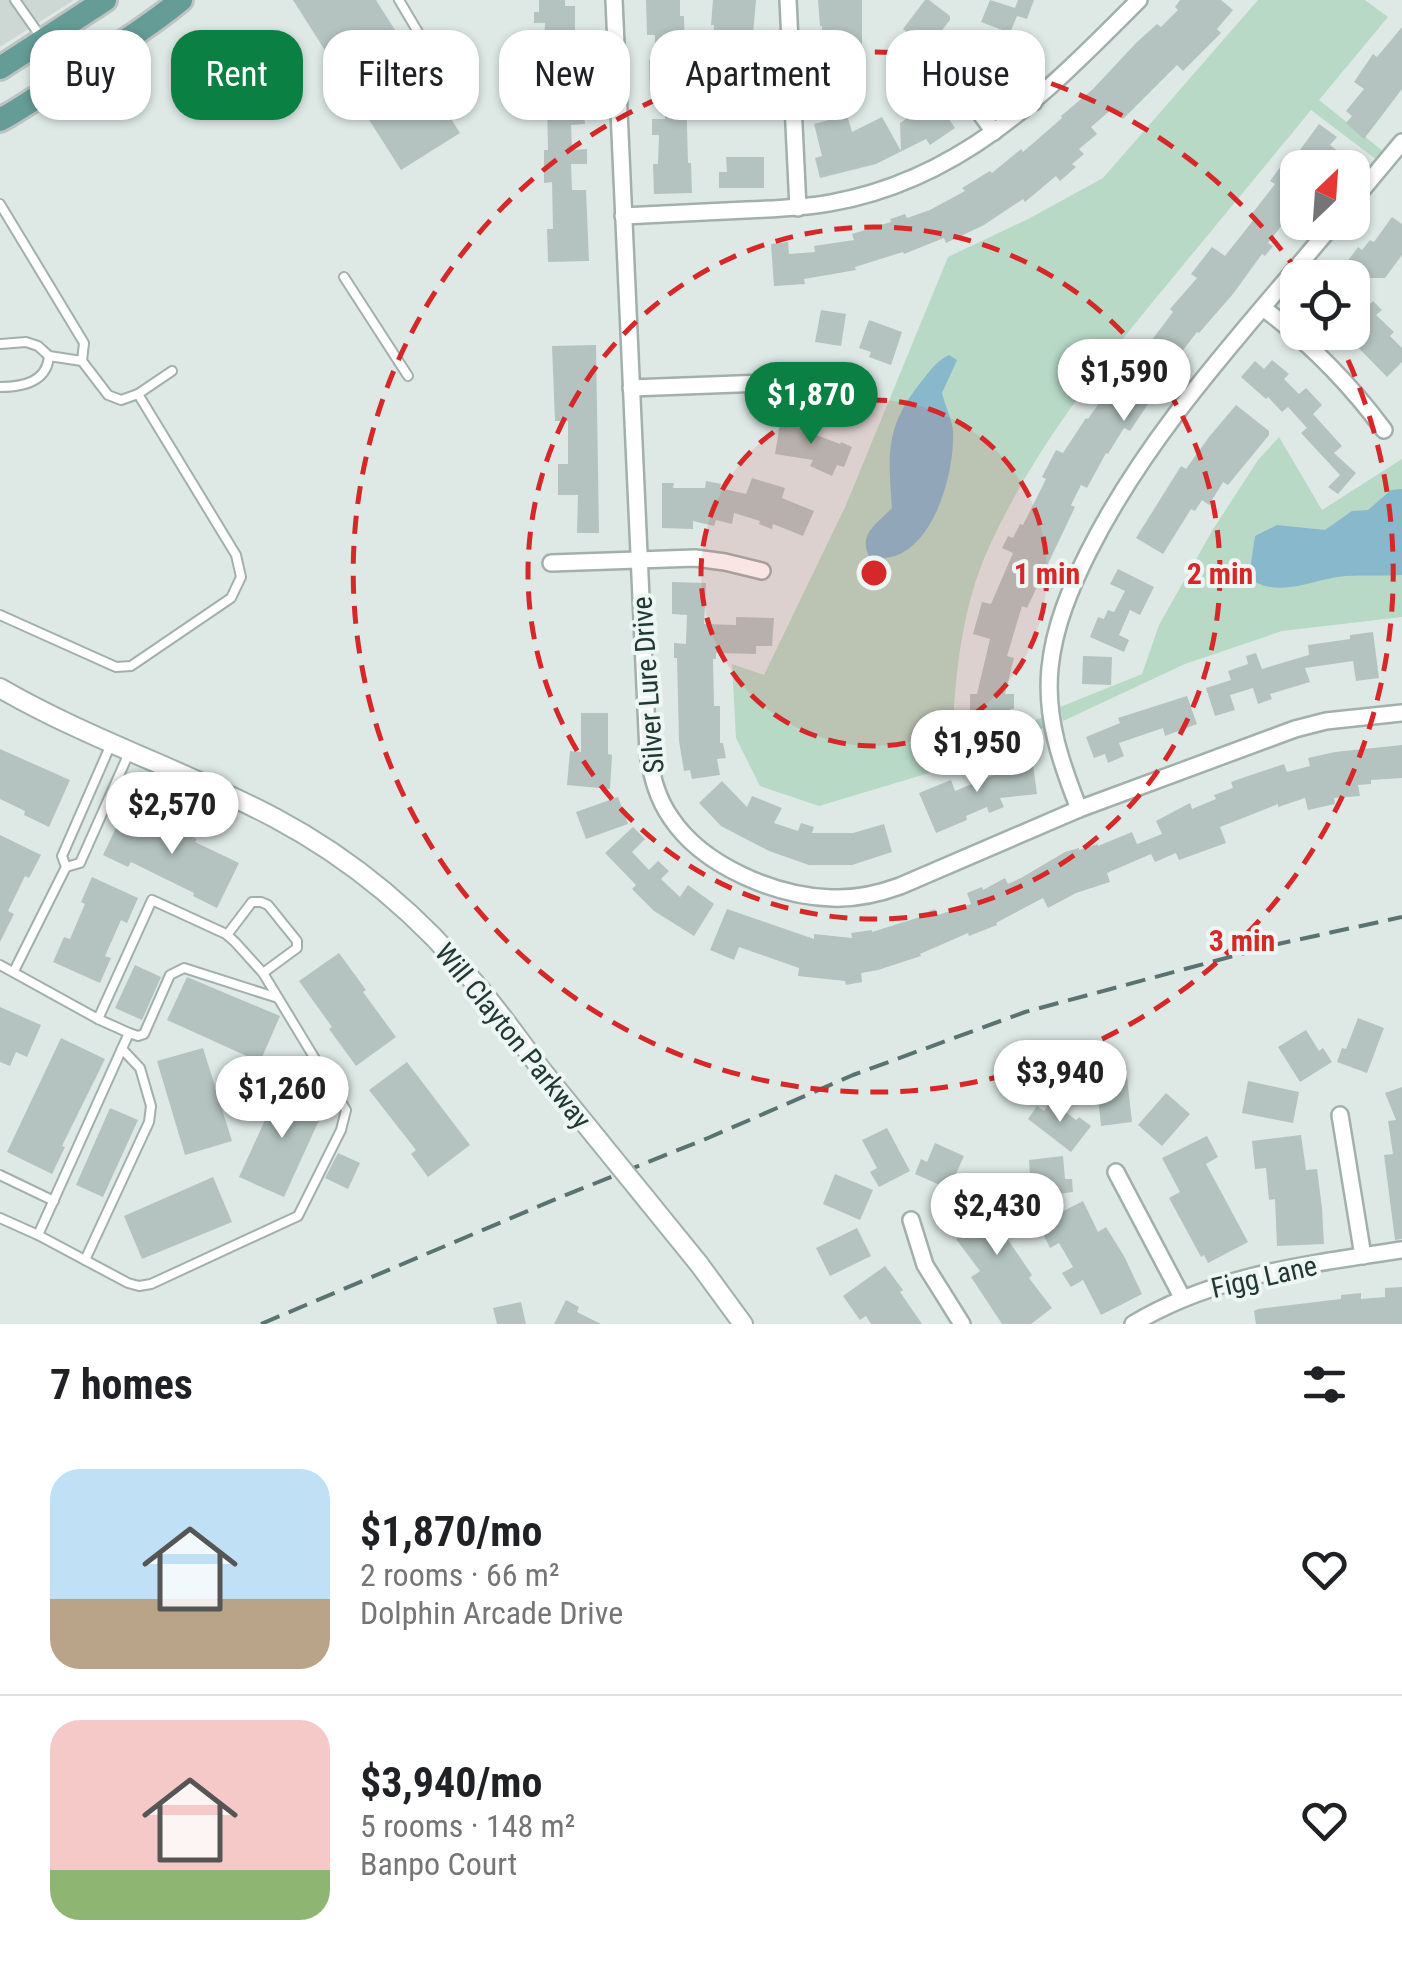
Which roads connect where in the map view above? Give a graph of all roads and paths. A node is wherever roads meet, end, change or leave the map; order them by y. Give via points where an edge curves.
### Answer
1 (15, 0) edge
2 (105, 0) edge
3 (181, 0) edge
4 (399, 0) edge
5 (614, 0) edge
6 (788, 0) edge
7 (1139, 0) edge
8 (36, 30) edge
9 (58, 30) edge
10 (140, 30) edge
11 (417, 30) edge
12 (30, 48) edge
13 (0, 68) edge
14 (1045, 91) edge
15 (30, 103) edge
16 (0, 120) edge
17 (985, 120) edge
18 (1010, 120) edge
19 (994, 132) junction
20 (1402, 142) edge
21 (1370, 180) edge
22 (0, 204) edge
23 (798, 208) junction
24 (623, 216) junction
25 (1320, 240) edge
26 (344, 277) dead end
27 (1263, 308) junction
28 (0, 344) edge
29 (50, 356) junction
30 (82, 361) junction
31 (172, 371) dead end
32 (408, 376) dead end
33 (0, 388) edge
34 (631, 388) junction
35 (837, 390) dead end
36 (138, 394) junction
37 (1384, 430) dead end
38 (639, 560) junction
39 (552, 563) dead end
40 (762, 571) dead end
41 (0, 615) edge
42 (6, 694) edge
43 (1402, 713) edge
44 (112, 743) junction
45 (130, 751) junction
46 (1079, 809) junction
47 (66, 867) junction
48 (228, 935) junction
49 (0, 964) edge
50 (14, 971) junction
51 (263, 973) junction
52 (278, 998) junction
53 (98, 1019) junction
54 (129, 1033) junction
55 (122, 1050) junction
56 (1340, 1115) dead end
57 (1116, 1172) dead end
58 (0, 1175) edge
59 (54, 1200) junction
60 (0, 1218) edge
61 (911, 1220) dead end
62 (38, 1235) junction
63 (1402, 1250) edge
64 (1364, 1256) junction
65 (86, 1260) junction
66 (1182, 1298) junction
67 (743, 1324) edge
68 (962, 1324) edge
69 (1133, 1324) edge

1 - 8 lane
2 - 9 main road
3 - 10 main road
4 - 11 lane
5 - 24 street, Silver Lure Drive
6 - 23 street
7 - 14 street
12 - 13 main road
15 - 16 main road
17 - 19 street
18 - 19 street
19 - 23 street via 898,186
20 - 21 street
22 - 30 lane via 84,343
23 - 24 street
24 - 34 street, Silver Lure Drive
25 - 27 street
26 - 32 lane
27 - 37 street via 1325,360
27 - 46 street via 1121,492 1061,614 1049,695 1059,757
28 - 29 lane via 26,342
29 - 30 lane
29 - 33 lane via 36,381
30 - 36 lane via 108,395 121,400
31 - 36 lane
34 - 35 street via 767,383
34 - 38 street, Silver Lure Drive
36 - 41 lane via 236,555 241,577 231,598 130,666 116,667
38 - 39 street
38 - 40 street via 695,558
38 - 46 street, Silver Lure Drive via 652,779 672,820 726,865 789,892 857,897 900,886
42 - 44 street, Will Clayton Parkway
43 - 46 street, Silver Lure Drive via 1295,730
44 - 45 street, Will Clayton Parkway
44 - 47 lane via 62,856
45 - 47 lane via 80,863
45 - 67 street, Will Clayton Parkway, bridge via 275,818 374,882 482,990
47 - 50 lane
48 - 51 lane
48 - 51 lane via 252,902 268,905 297,948
48 - 53 lane via 152,900
49 - 50 lane
50 - 53 lane
51 - 52 lane
52 - 54 lane via 184,968 170,975 144,1034
52 - 65 lane via 346,1110 298,1216 151,1284 128,1283
53 - 54 lane
54 - 55 lane
55 - 59 lane
55 - 65 lane via 140,1068 149,1122
56 - 64 street
57 - 66 street
58 - 59 lane
59 - 62 lane
60 - 62 lane
61 - 68 street via 924,1265
62 - 65 lane
63 - 64 street, Figg Lane
64 - 66 street, Figg Lane via 1256,1275
66 - 69 street, Figg Lane

